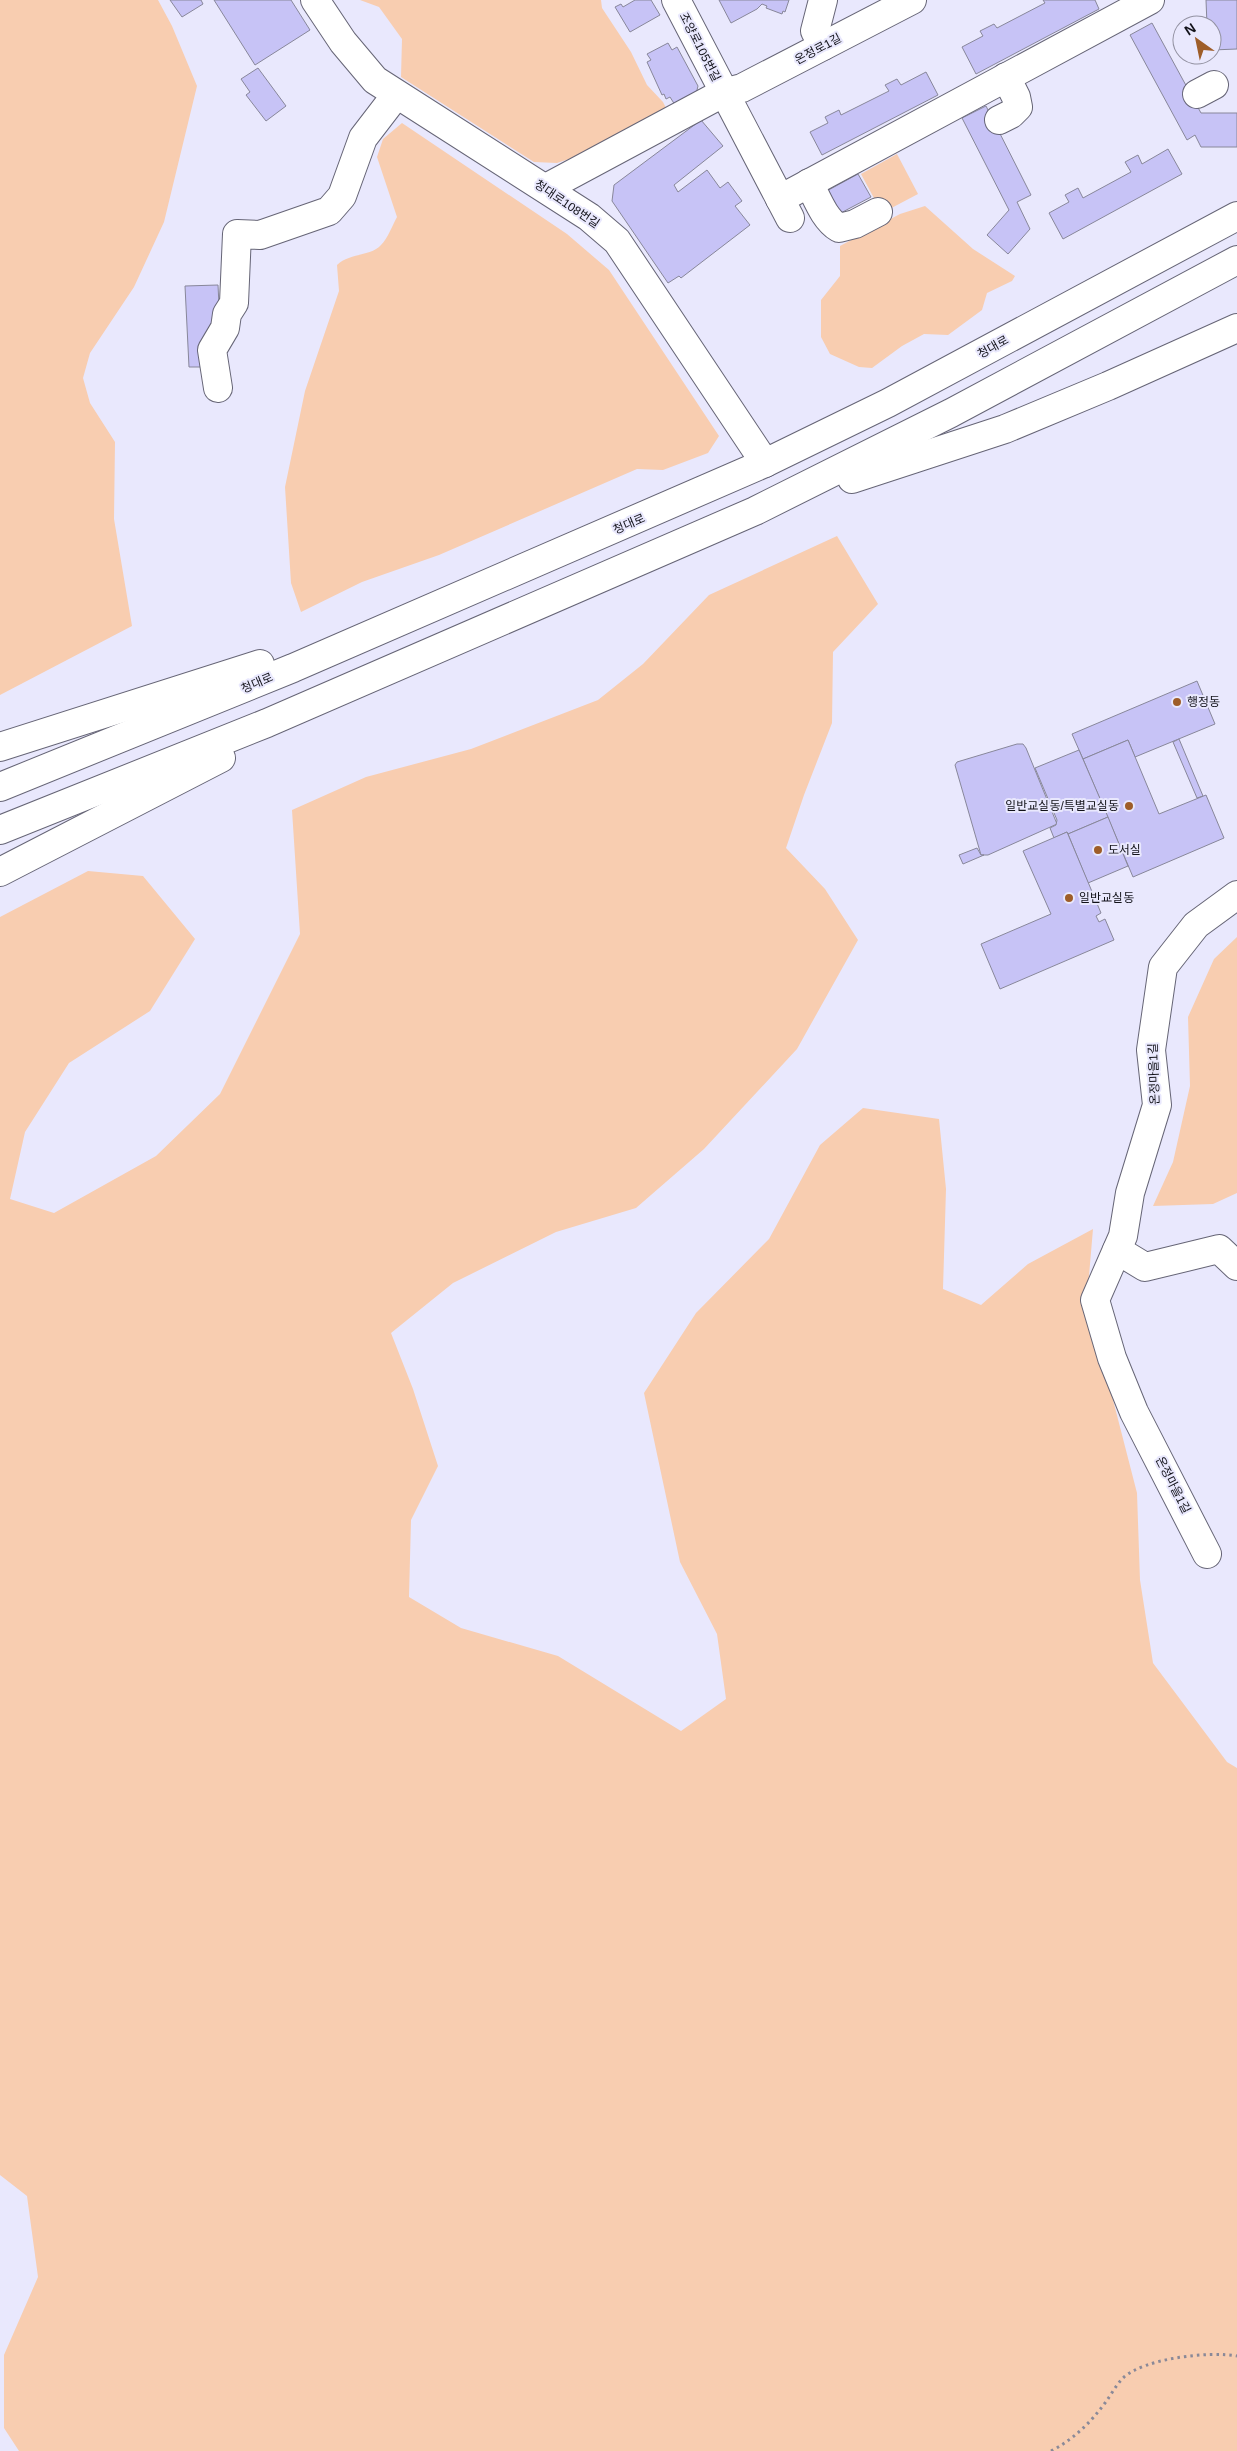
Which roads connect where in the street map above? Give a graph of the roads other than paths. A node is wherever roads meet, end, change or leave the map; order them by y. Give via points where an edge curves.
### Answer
1 (315, 0) edge
2 (676, 0) edge
3 (823, 0) edge
4 (912, 0) edge
5 (1150, 0) edge
6 (823, 46) junction
7 (1006, 77) junction
8 (723, 93) junction
9 (396, 95) junction
10 (999, 120) dead end
11 (809, 183) junction
12 (546, 188) junction
13 (878, 212) dead end
14 (1237, 216) edge
15 (1237, 260) edge
16 (1237, 328) edge
17 (218, 388) dead end
18 (765, 463) junction
19 (755, 511) junction
20 (407, 618) junction
21 (416, 657) junction
22 (0, 747) edge
23 (0, 787) edge
24 (0, 830) edge
25 (0, 872) edge
26 (1237, 895) edge
27 (1117, 1250) junction
28 (1237, 1266) edge
29 (1207, 1554) dead end

1 - 9 street, 청대로108번길 via 364,68
2 - 8 street, 조양로105번길
3 - 6 street via 815,31
4 - 6 street, 온정로1길
5 - 7 street
6 - 8 street, 온정로1길 via 742,88
7 - 10 street via 1018,107
7 - 11 street
8 - 11 street, 조양로105번길 via 785,208
8 - 12 street, 온정로1길
9 - 12 street, 청대로108번길
9 - 17 street via 363,138 342,196 329,211 260,235 238,234 234,303 226,314 225,328 212,350
11 - 13 street via 827,217 839,228
12 - 18 street, 청대로108번길 via 589,217 625,250
14 - 18 street, 청대로 via 912,390
15 - 19 street via 951,413
16 - 19 street via 1005,429
18 - 20 street, 청대로
19 - 21 street
20 - 22 street
20 - 23 street, 청대로 via 234,693
21 - 24 street via 267,723
21 - 25 street
26 - 27 street, 온정마을1길 via 1196,925 1163,967 1151,1050 1157,1105 1130,1193 1123,1236
27 - 28 street via 1145,1267 1220,1249
27 - 29 street, 온정마을1길 via 1095,1300 1109,1350 1134,1412

